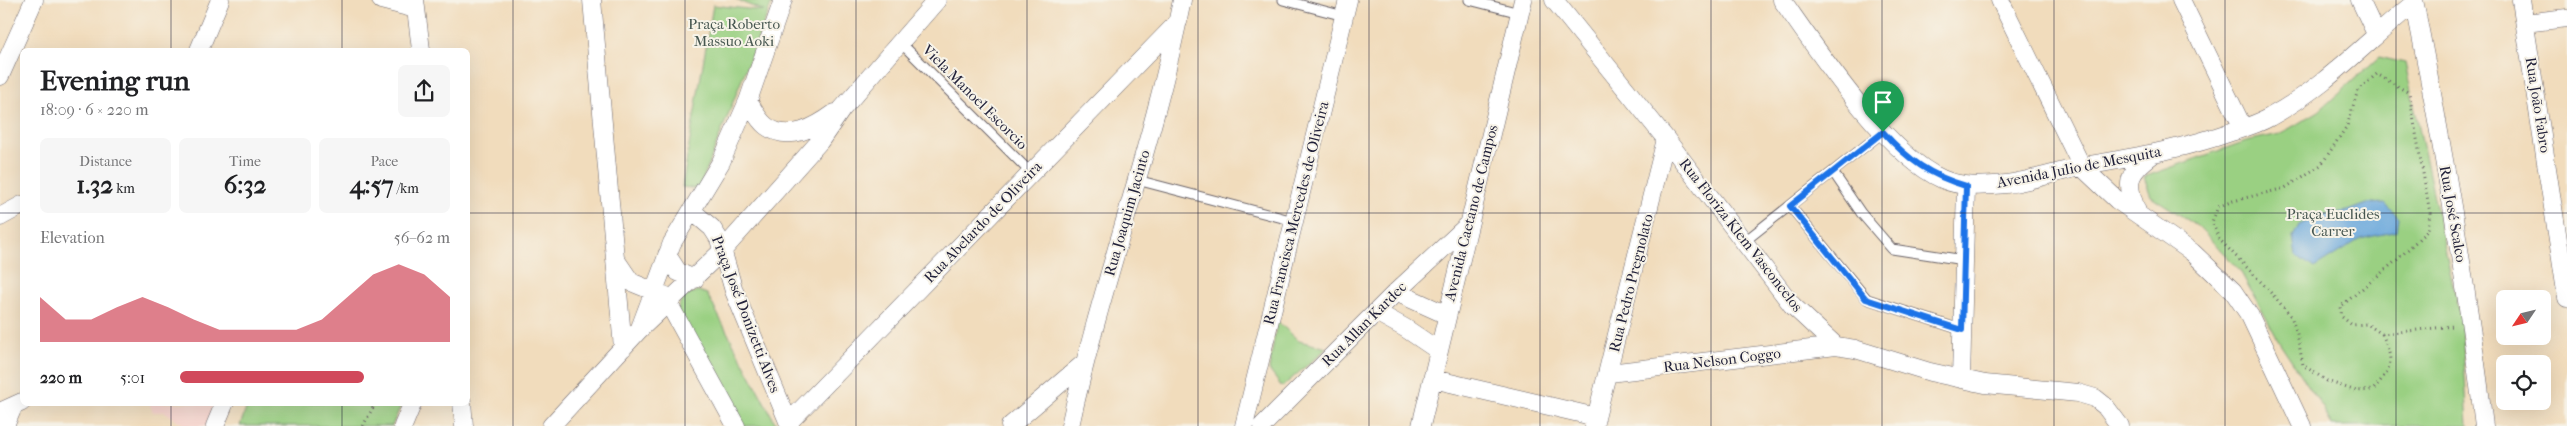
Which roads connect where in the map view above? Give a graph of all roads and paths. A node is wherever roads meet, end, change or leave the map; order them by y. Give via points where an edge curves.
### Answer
1 (34, 0) edge
2 (220, 0) edge
3 (381, 0) edge
4 (592, 0) edge
5 (783, 0) edge
6 (937, 0) edge
7 (1182, 0) edge
8 (1283, 0) edge
9 (1469, 0) edge
10 (1554, 0) edge
11 (1782, 0) edge
12 (2000, 0) edge
13 (2181, 0) edge
14 (2360, 0) edge
15 (2521, 0) edge
16 (2414, 2) edge
17 (416, 5) edge
18 (1521, 6) edge
19 (1346, 8) edge
20 (2567, 18) edge
21 (1178, 22) junction
22 (2525, 23) junction
23 (2376, 34) junction
24 (900, 42) junction
25 (200, 48) edge
26 (421, 48) edge
27 (0, 76) edge
28 (748, 101) junction
29 (842, 109) junction
30 (2243, 128) junction
31 (1883, 132) junction
32 (1666, 139) junction
33 (2154, 153) junction
34 (2082, 167) junction
35 (1833, 172) junction
36 (1031, 173) junction
37 (1137, 180) junction
38 (1966, 186) junction
39 (20, 206) edge
40 (1790, 206) junction
41 (692, 211) junction
42 (2138, 214) junction
43 (0, 218) edge
44 (1294, 221) junction
45 (1469, 224) junction
46 (1745, 241) junction
47 (723, 250) junction
48 (667, 255) junction
49 (615, 260) junction
50 (1964, 260) junction
51 (695, 279) junction
52 (655, 286) junction
53 (1396, 292) junction
54 (2567, 298) edge
55 (668, 304) junction
56 (1376, 312) junction
57 (1447, 315) junction
58 (2472, 324) junction
59 (639, 330) junction
60 (1962, 330) junction
61 (2382, 334) junction
62 (1836, 346) junction
63 (623, 348) junction
64 (1439, 351) junction
65 (1084, 364) junction
66 (1609, 373) junction
67 (1433, 379) junction
68 (1961, 379) junction
69 (224, 406) edge
70 (374, 406) edge
71 (412, 406) edge
72 (462, 406) edge
73 (1595, 421) edge
74 (790, 424) edge
75 (216, 426) edge
76 (363, 426) edge
77 (404, 426) edge
78 (464, 426) edge
79 (551, 426) edge
80 (736, 426) edge
81 (1010, 426) edge
82 (1070, 426) edge
83 (1244, 426) edge
84 (1262, 426) edge
85 (1421, 426) edge
86 (2120, 426) edge
87 (2302, 426) edge
88 (2484, 426) edge

1 - 27 street
2 - 25 street
3 - 17 street
4 - 49 street
5 - 28 street
6 - 24 street
7 - 21 street, Rua Joaquim Jacinto
8 - 19 lane
9 - 18 lane
10 - 32 street, Rua Floriza Klem Vasconcelos
11 - 31 street, Avenida Julio de Mesquita via 1812,44
12 - 34 street
13 - 30 street
14 - 23 street
15 - 22 street, Rua João Fabro
16 - 23 street, Avenida Julio de Mesquita
16 - 58 street, Rua José Scalco via 2427,58
17 - 26 street
18 - 45 street, Avenida Caetano de Campos
19 - 44 street, Rua Francisca Mercedes de Oliveira
20 - 22 street
21 - 36 street, Rua Abelardo de Oliveira
21 - 37 street, Rua Joaquim Jacinto
22 - 54 street, Rua João Fabro
23 - 30 street, Avenida Julio de Mesquita via 2302,99 2268,119
24 - 29 street
24 - 36 lane, Viela Manoel Escorcio
28 - 29 street via 766,126 787,133 808,130
28 - 41 street via 721,162
29 - 47 street via 820,141
30 - 33 street, Avenida Julio de Mesquita via 2204,142
31 - 35 lane
31 - 38 street, Avenida Julio de Mesquita via 1918,165 1942,179
32 - 46 street, Rua Floriza Klem Vasconcelos
32 - 66 street, Rua Pedro Pregnolato
33 - 34 street, Avenida Julio de Mesquita
33 - 42 street via 2138,165 2131,176 2129,192
34 - 38 street, Avenida Julio de Mesquita via 2008,184
34 - 42 street via 2117,200
35 - 40 lane
35 - 50 lane via 1861,213 1892,249
36 - 74 street, Rua Abelardo de Oliveira
37 - 44 lane
37 - 65 street, Rua Joaquim Jacinto
38 - 50 street
39 - 43 street
40 - 46 lane
40 - 60 lane via 1866,299
41 - 47 street, Praça José Donizetti Alves via 712,228
41 - 48 street
42 - 87 street via 2192,252 2233,291 2250,316
44 - 83 street, Rua Francisca Mercedes de Oliveira
45 - 53 street, Rua Allan Kardec
45 - 57 street, Avenida Caetano de Campos
46 - 62 street, Rua Floriza Klem Vasconcelos via 1792,305
47 - 51 street
47 - 74 street, Praça José Donizetti Alves via 734,291
48 - 51 street via 678,272
48 - 52 street
49 - 52 street via 631,282
49 - 63 street
50 - 60 street
51 - 55 street
52 - 55 street
52 - 59 street
53 - 56 street, Rua Allan Kardec
53 - 57 street
55 - 59 street
55 - 80 street
56 - 64 street
56 - 84 street, Rua Allan Kardec
57 - 64 street, Avenida Caetano de Campos
58 - 61 path
58 - 88 street, Rua José Scalco
59 - 63 street
60 - 68 street
61 - 61 path via 2367,324 2352,326 2342,317 2340,307 2398,260 2428,230 2430,213 2409,94 2377,74 2358,90 2347,126 2321,165 2285,188 2218,207 2212,222 2219,239 2291,316 2303,365 2310,371 2356,391 2373,390 2389,370 2391,355
62 - 66 street, Rua Nelson Coggo
62 - 68 street
63 - 79 street
64 - 67 street, Avenida Caetano de Campos
65 - 81 street
65 - 82 street, Rua Joaquim Jacinto
66 - 73 street, Rua Pedro Pregnolato
67 - 73 street
67 - 85 street, Avenida Caetano de Campos
68 - 86 street via 2078,393 2095,398 2106,406
69 - 75 street
70 - 76 path
71 - 77 street
72 - 78 street

